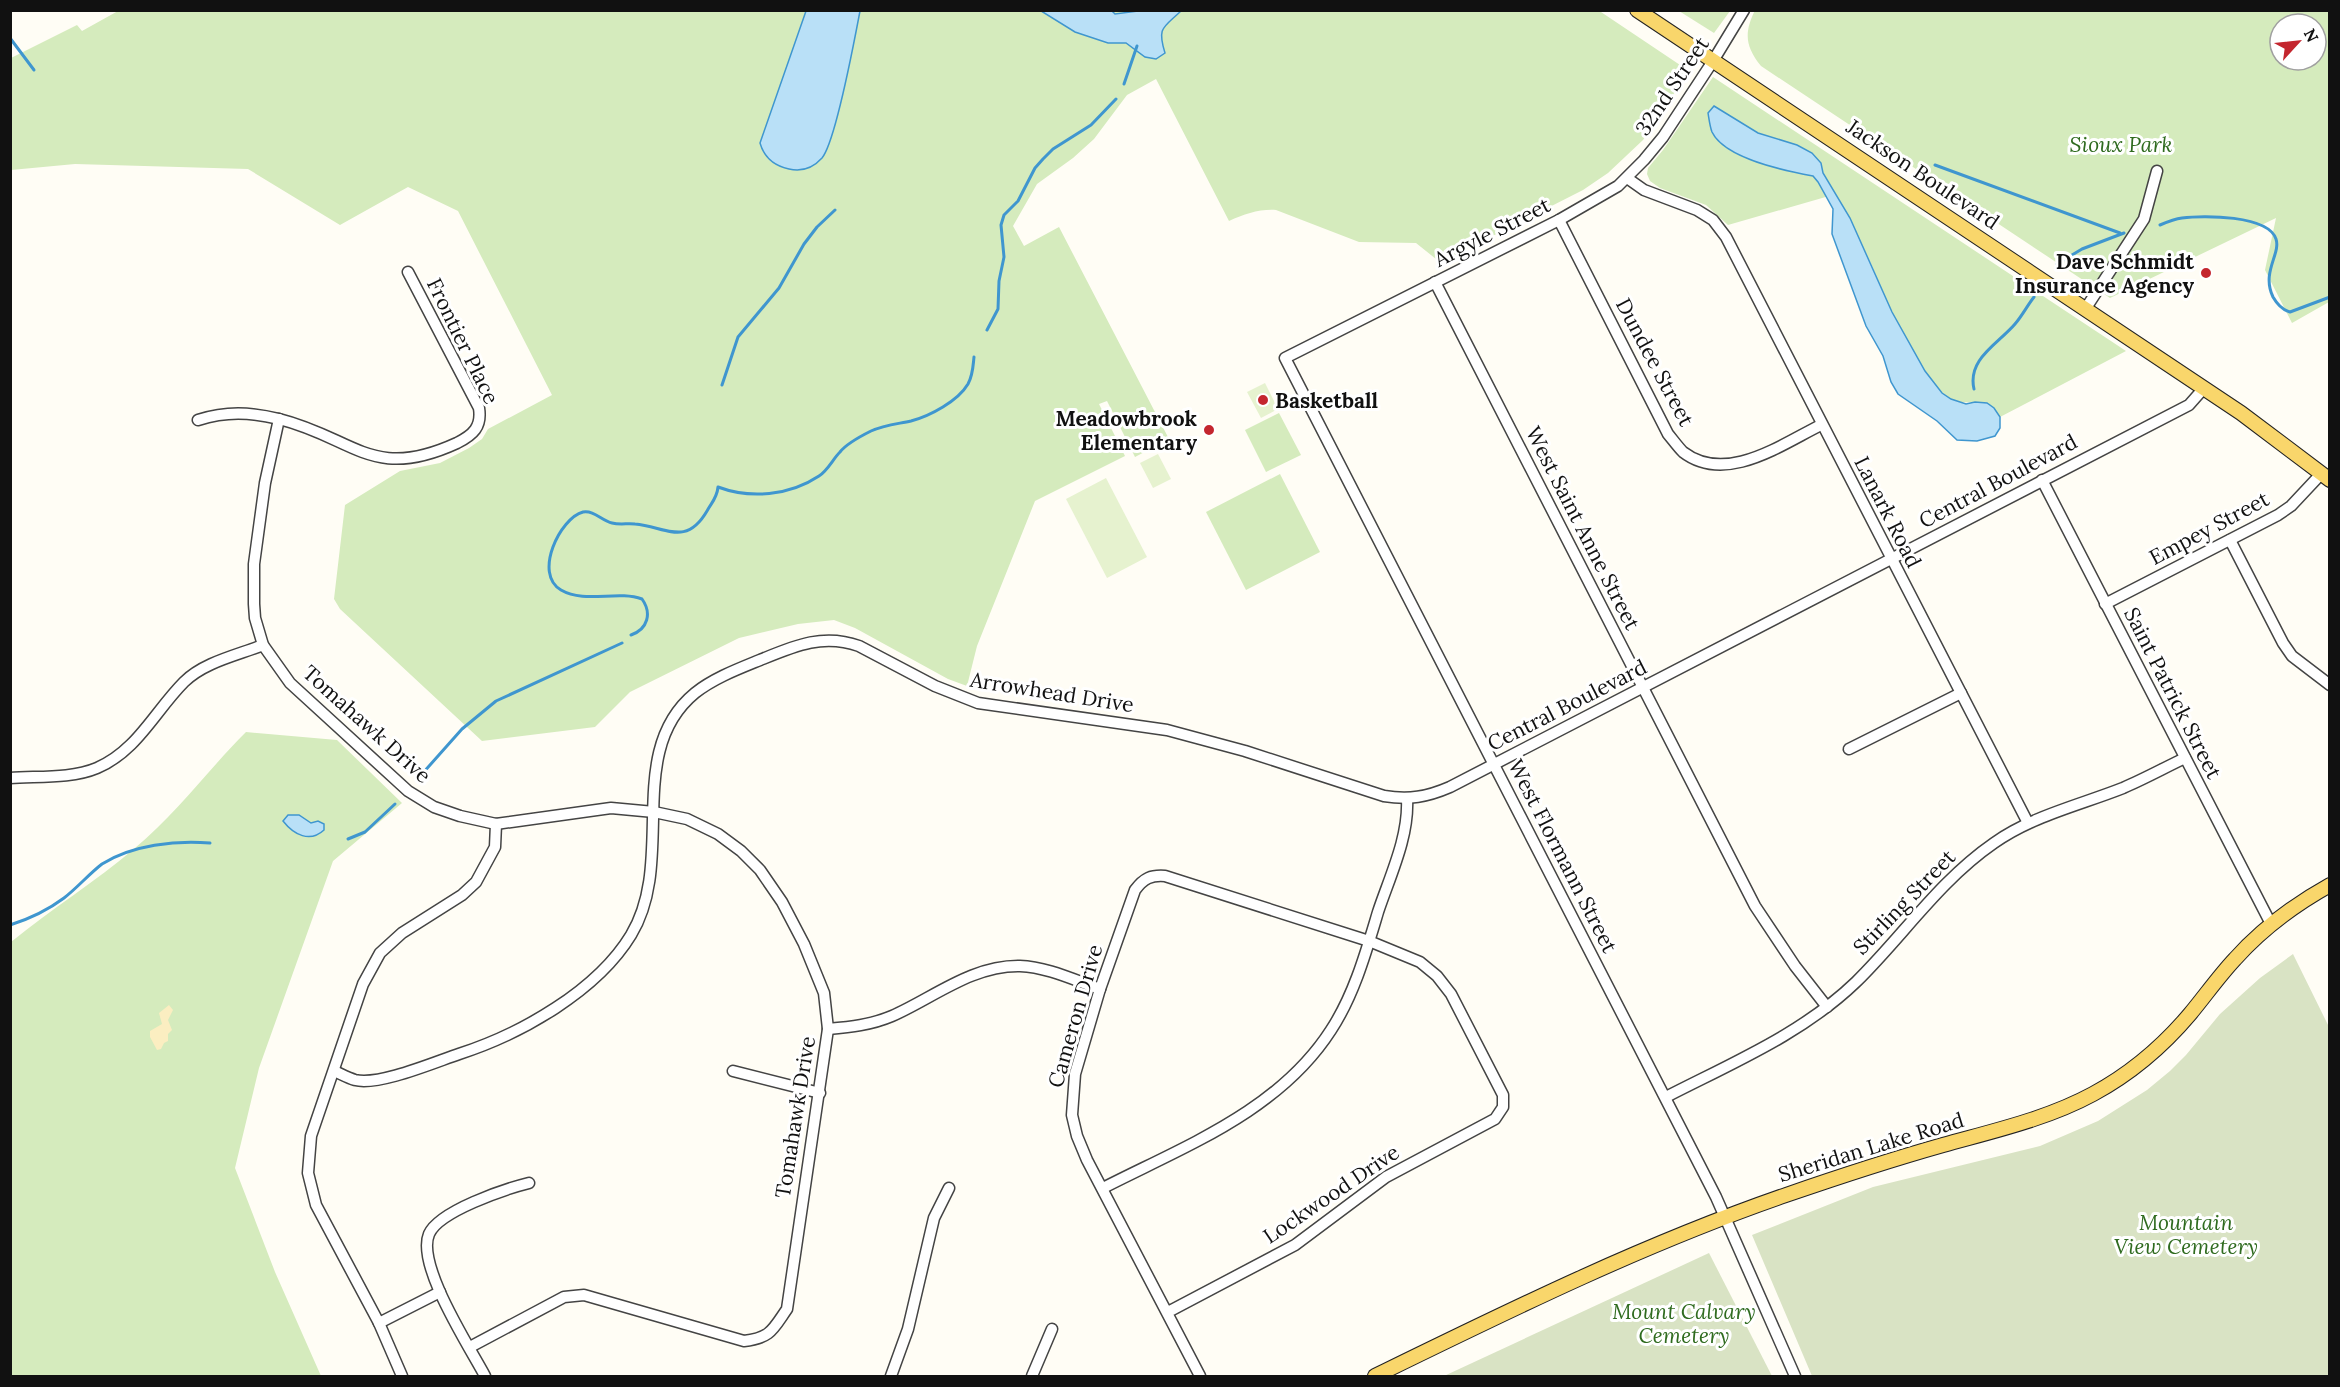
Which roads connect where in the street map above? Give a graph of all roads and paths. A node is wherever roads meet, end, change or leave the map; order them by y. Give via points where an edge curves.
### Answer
1 (1637, 10) edge
2 (1744, 10) edge
3 (1713, 61) junction
4 (2157, 171) dead end
5 (1627, 178) junction
6 (1559, 220) junction
7 (408, 272) dead end
8 (1435, 282) junction
9 (2086, 308) junction
10 (1284, 358) joint
11 (2204, 388) junction
12 (279, 419) junction
13 (198, 420) dead end
14 (1821, 425) junction
15 (2325, 477) edge
16 (2042, 480) junction
17 (2230, 540) junction
18 (1891, 560) junction
19 (2105, 604) junction
20 (263, 645) junction
21 (2330, 685) edge
22 (1643, 687) junction
23 (1961, 693) junction
24 (1849, 749) dead end
25 (2185, 758) junction
26 (1493, 765) junction
27 (10, 778) edge
28 (1407, 799) junction
29 (654, 812) junction
30 (2028, 823) junction
31 (496, 824) junction
32 (2330, 885) edge
33 (2271, 924) junction
34 (1369, 940) junction
35 (1100, 989) junction
36 (1827, 1007) junction
37 (828, 1029) junction
38 (334, 1071) junction
39 (733, 1071) dead end
40 (820, 1093) junction
41 (1666, 1097) junction
42 (529, 1183) dead end
43 (949, 1188) dead end
44 (1103, 1188) junction
45 (1726, 1217) junction
46 (440, 1292) junction
47 (1167, 1312) junction
48 (379, 1323) junction
49 (1052, 1329) dead end
50 (470, 1347) junction
51 (402, 1377) edge
52 (485, 1377) edge
53 (891, 1377) edge
54 (1032, 1377) edge
55 (1200, 1377) edge
56 (1375, 1377) edge
57 (1795, 1377) edge

1 - 3 main road, Jackson Boulevard
2 - 3 street, 32nd Street
3 - 5 street, 32nd Street via 1663,137
3 - 9 main road, Jackson Boulevard
4 - 9 street via 2144,219
5 - 6 street, Argyle Street
5 - 14 street, Lanark Road via 1644,190 1713,220 1726,237
6 - 8 street, Argyle Street
6 - 14 street, Dundee Street via 1668,434 1684,452 1725,465 1748,460
7 - 12 street, Frontier Place via 477,404 478,427 468,437 428,455 392,459 365,454
8 - 10 street, Argyle Street
8 - 22 street, West Saint Anne Street
9 - 11 main road, Jackson Boulevard
10 - 26 street, West Flormann Street
11 - 15 main road, Jackson Boulevard
11 - 16 street, Central Boulevard via 2189,405
12 - 13 street via 231,412
12 - 20 street, Tomahawk Drive via 264,483 254,564 255,618
14 - 18 street, Lanark Road
15 - 17 street, Empey Street via 2286,509
16 - 18 street, Central Boulevard
16 - 19 street, Saint Patrick Street
17 - 19 street, Empey Street
17 - 21 street via 2283,643 2292,656
18 - 22 street, Central Boulevard
18 - 23 street, Lanark Road
19 - 25 street, Saint Patrick Street
20 - 27 street via 185,681 137,739 96,768 67,775
20 - 31 street, Tomahawk Drive via 290,683 408,791 434,807
22 - 26 street, Central Boulevard
22 - 36 street, West Saint Anne Street via 1755,906
23 - 24 street
23 - 30 street, Lanark Road
25 - 30 street, Stirling Street via 2122,788
25 - 33 street, Saint Patrick Street
26 - 28 street, Central Boulevard via 1437,793
26 - 41 street, West Flormann Street
28 - 29 street, Arrowhead Drive via 1368,791 1167,730 978,703 837,639 805,644 765,658 707,685 686,701 669,724 657,754
28 - 34 street via 1407,822
29 - 31 street, Tomahawk Drive via 611,808
29 - 37 street, Tomahawk Drive via 687,819 718,834 760,870 804,944 824,993
29 - 38 street, Arrowhead Drive via 650,881 642,914 630,936 590,983 529,1024 485,1046 378,1080 357,1081
30 - 36 street, Stirling Street via 1995,842 1954,874 1857,981
31 - 38 street via 495,847 477,882 402,933 380,953 363,984
32 - 33 main road, Sheridan Lake Road
33 - 45 main road, Sheridan Lake Road via 2234,960 2166,1040 2133,1068 2091,1095 2043,1116 1865,1168
34 - 35 street, Cameron Drive via 1165,876 1151,875 1135,890
34 - 44 street via 1332,1028 1287,1082 1241,1116
34 - 47 street, Lockwood Drive via 1420,962 1437,976 1451,994 1503,1095 1503,1107 1495,1119 1386,1178 1295,1245
35 - 37 street via 1040,968 997,968 974,974 890,1017 864,1026
35 - 44 street, Cameron Drive via 1075,1074 1072,1115 1077,1136
36 - 41 street, Stirling Street via 1789,1034
37 - 40 street, Tomahawk Drive
38 - 48 street via 311,1136 309,1180 316,1205
39 - 40 street
40 - 50 street, Tomahawk Drive via 787,1309 760,1339 744,1341 584,1295 564,1297
41 - 45 street, West Flormann Street
42 - 46 street via 498,1191 450,1215 429,1233 425,1249
43 - 53 street via 934,1218 908,1329
44 - 47 street, Cameron Drive
45 - 56 main road, Sheridan Lake Road via 1568,1282
45 - 57 street, West Flormann Street
46 - 48 street
46 - 50 street
47 - 55 street, Cameron Drive
48 - 51 street
49 - 54 street
50 - 52 street

